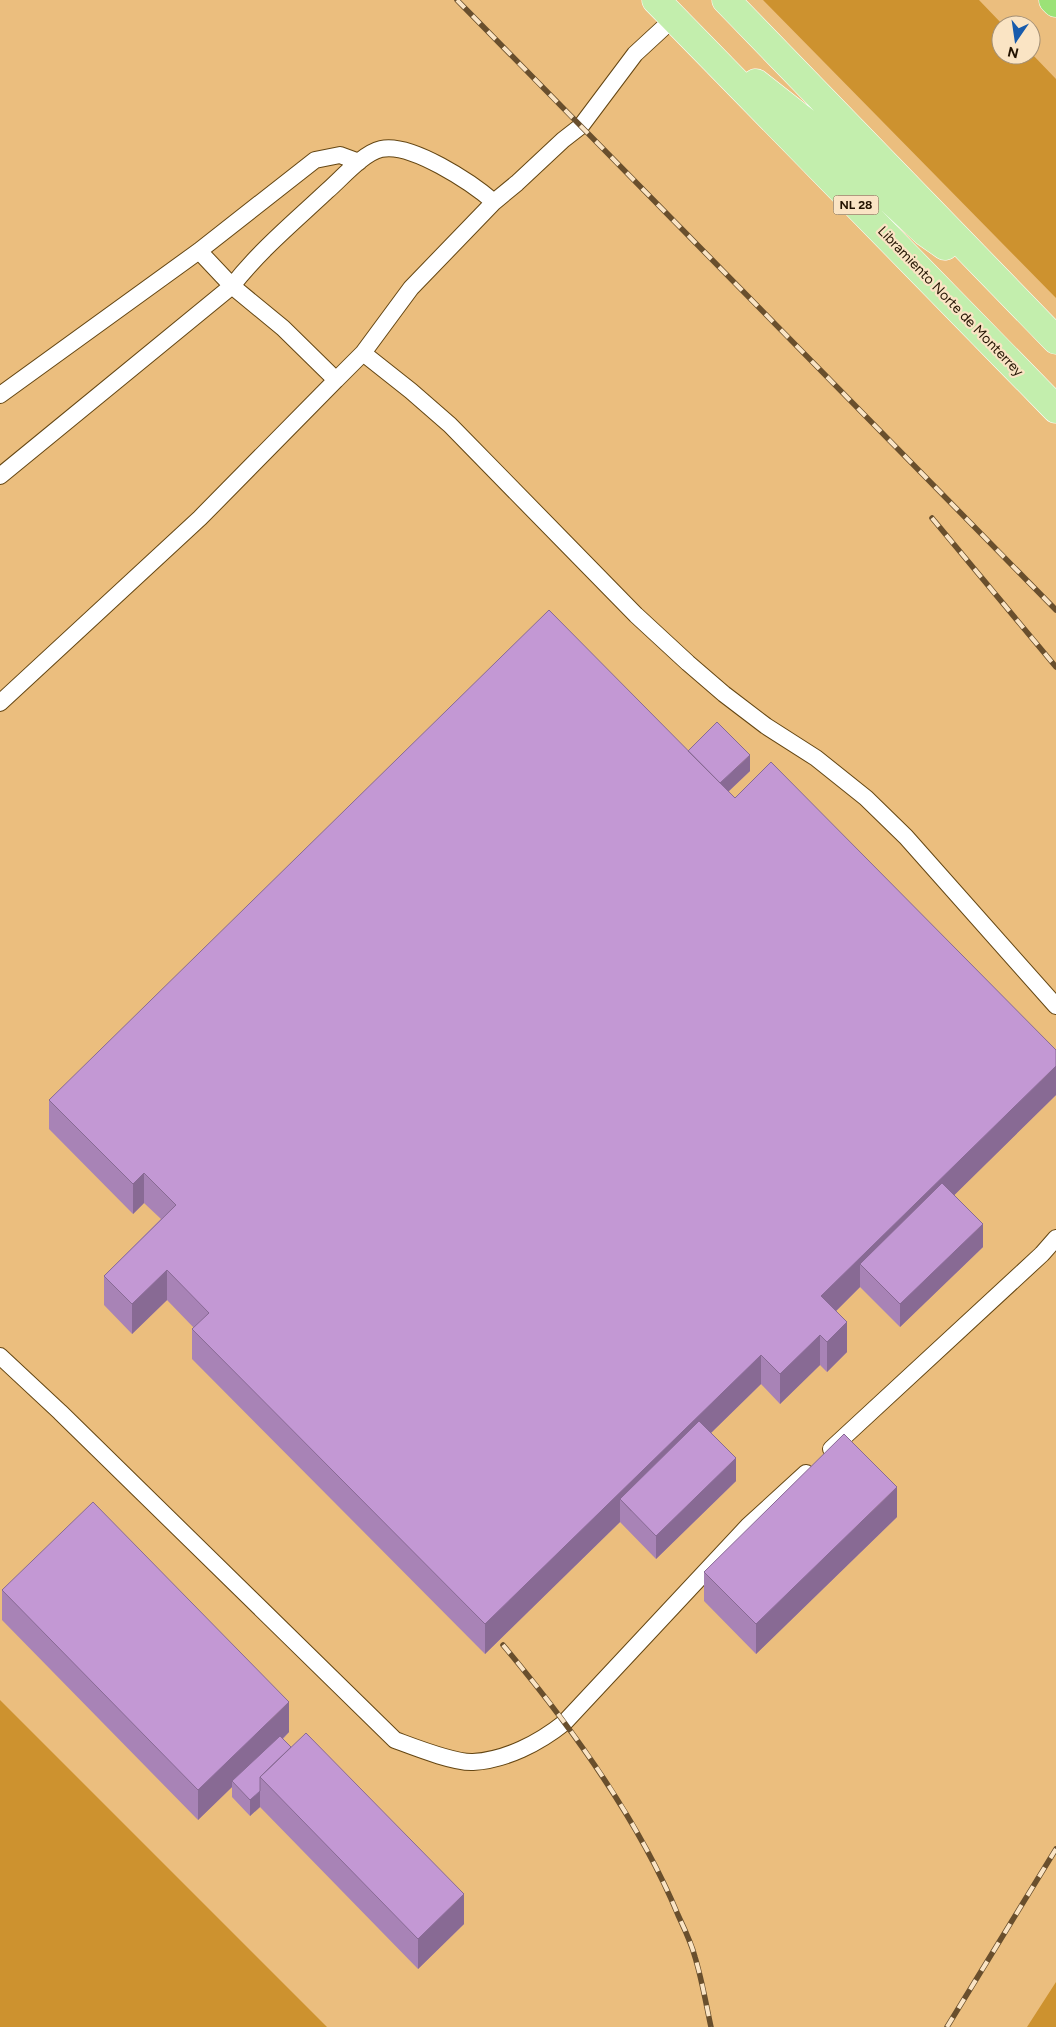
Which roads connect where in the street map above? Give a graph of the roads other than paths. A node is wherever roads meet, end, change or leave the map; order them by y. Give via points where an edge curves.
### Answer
1 (726, 0) edge
2 (1053, 0) edge
3 (1056, 3) edge
4 (664, 6) edge
5 (359, 162) junction
6 (494, 202) junction
7 (199, 251) junction
8 (998, 281) junction
9 (232, 286) junction
10 (1056, 340) edge
11 (363, 353) junction
12 (336, 380) junction
13 (0, 395) edge
14 (1056, 409) edge
15 (0, 476) edge
16 (0, 703) edge
17 (1056, 1006) edge
18 (1056, 1238) edge
19 (0, 1356) edge

1 - 8 main road
2 - 3 highway
4 - 6 lane via 635,54 581,126
4 - 8 main road via 818,132 925,232
4 - 14 main road, Libramiento Norte de Monterrey / NL 28
5 - 6 lane via 381,149 402,151 453,173
5 - 7 lane via 340,155 315,160
5 - 9 lane via 259,254
6 - 11 lane via 411,288
7 - 9 lane
7 - 13 lane
8 - 10 main road
9 - 12 lane via 283,328
9 - 15 lane
11 - 12 lane
11 - 17 lane via 450,425 688,663 766,726 816,758 866,798 906,837
12 - 16 lane via 200,518
18 - 19 lane via 748,1526 564,1723 547,1736 510,1754 472,1762 431,1753 395,1740

